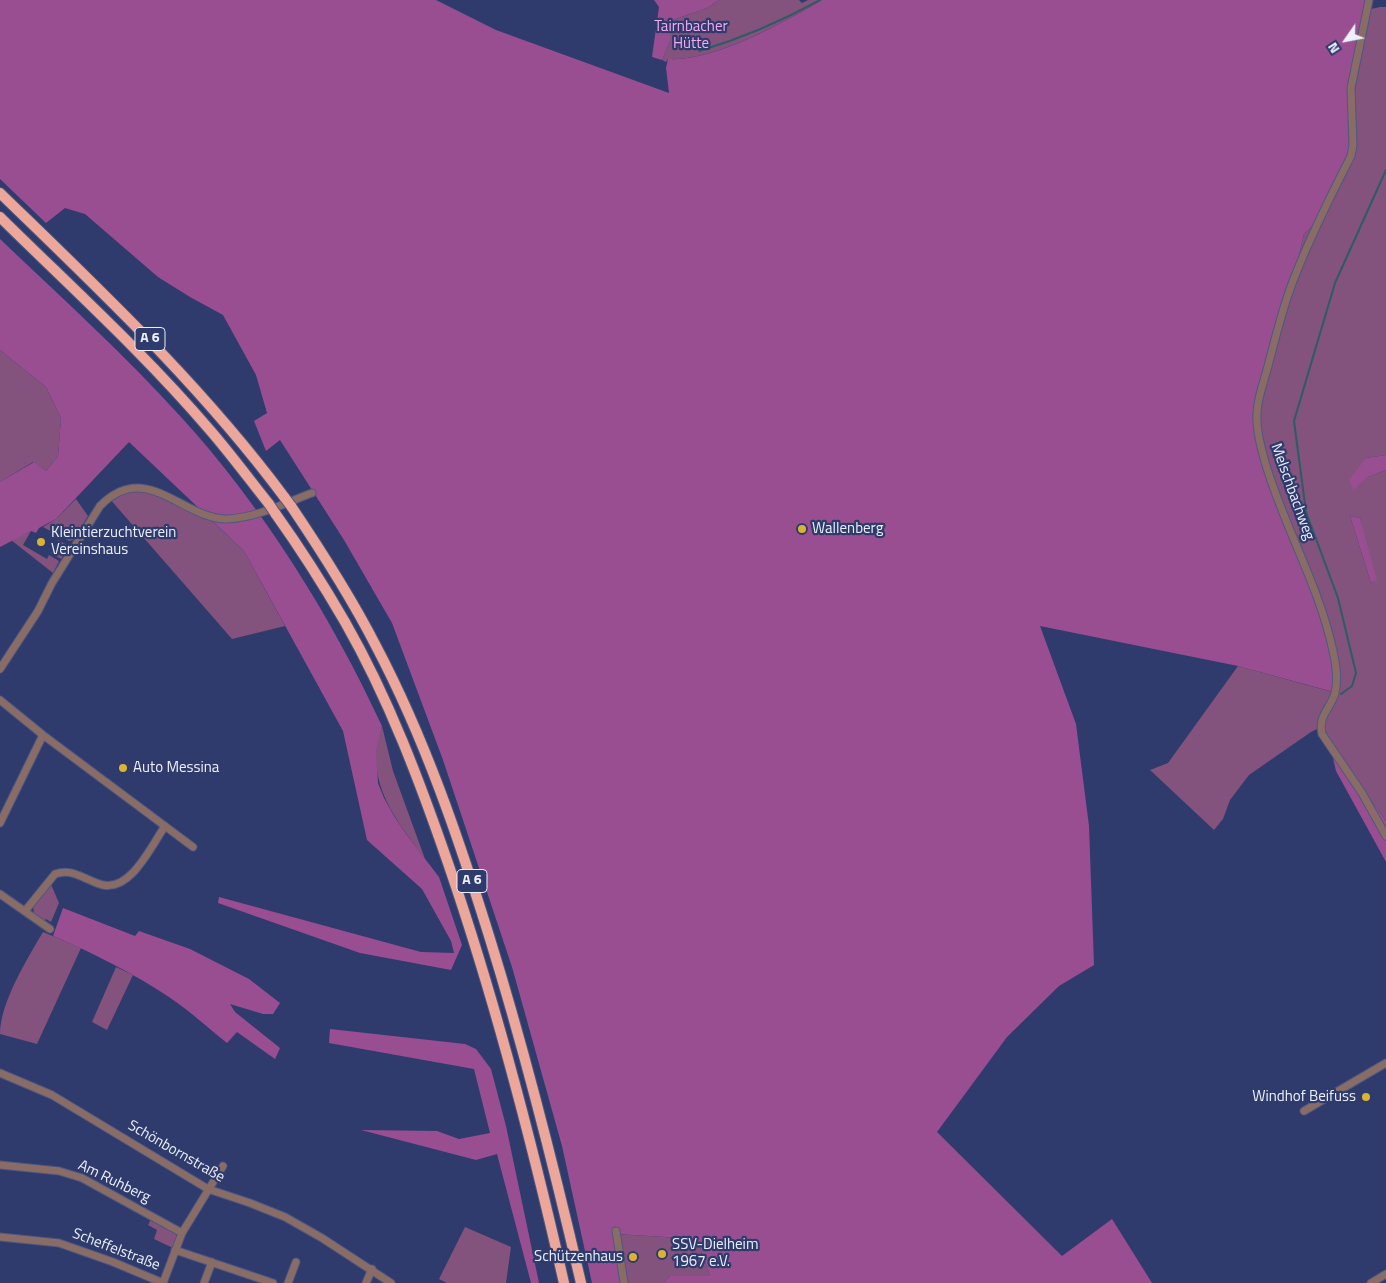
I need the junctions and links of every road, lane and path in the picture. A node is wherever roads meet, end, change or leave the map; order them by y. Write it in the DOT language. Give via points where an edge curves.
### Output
graph roads {
  1 [pos="1369,0"];
  2 [pos="0,193"];
  3 [pos="0,217"];
  4 [pos="312,493"];
  5 [pos="0,669"];
  6 [pos="0,700"];
  7 [pos="43,735"];
  8 [pos="0,823"];
  9 [pos="165,826"];
  10 [pos="1386,836"];
  11 [pos="193,847"];
  12 [pos="0,894"];
  13 [pos="25,911"];
  14 [pos="50,928"];
  15 [pos="1386,1063"];
  16 [pos="0,1073"];
  17 [pos="1304,1110"];
  18 [pos="0,1165"];
  19 [pos="223,1166"];
  20 [pos="208,1189"];
  21 [pos="616,1231"];
  22 [pos="182,1233"];
  23 [pos="0,1238"];
  24 [pos="175,1250"];
  25 [pos="212,1262"];
  26 [pos="296,1262"];
  27 [pos="372,1269"];
  28 [pos="1386,1274"];
  29 [pos="163,1283"];
  30 [pos="204,1283"];
  31 [pos="273,1283"];
  32 [pos="288,1283"];
  33 [pos="366,1283"];
  34 [pos="391,1283"];
  35 [pos="564,1283"];
  36 [pos="581,1283"];
  37 [pos="624,1283"];
  38 [pos="1371,1283"];
  1 -- 10 [label="street, Melschbachweg" via="1351,88 1351,156 1321,215 1292,285 1258,401 1257,425 1275,493 1316,594 1333,652 1335,692 1322,718 1322,734 1362,793"];
  2 -- 36 [label="highway, A 6" via="185,376 258,460 342,584 377,647 408,712 466,863 524,1054 557,1176"];
  3 -- 35 [label="highway, A 6, bridge" via="135,348 209,429 269,504 353,638 392,716 426,801 487,983 522,1105"];
  4 -- 5 [label="street" via="250,516 229,519 201,514 168,496 142,488 122,491 109,498 100,506"];
  6 -- 7 [label="street"];
  7 -- 8 [label="street"];
  7 -- 9 [label="street"];
  9 -- 11 [label="street"];
  9 -- 13 [label="street" via="132,875 116,885 103,885 69,872 60,872 54,874"];
  12 -- 13 [label="street"];
  13 -- 14 [label="street"];
  15 -- 17 [label="street"];
  16 -- 20 [label="street, Schönbornstraße" via="52,1095"];
  18 -- 22 [label="street, Am Ruhberg" via="59,1171 82,1178"];
  19 -- 20 [label="street"];
  20 -- 22 [label="street"];
  20 -- 27 [label="street, Schönbornstraße" via="284,1217"];
  21 -- 37 [label="street"];
  22 -- 24 [label="street"];
  23 -- 29 [label="street, Scheffelstraße" via="59,1243"];
  24 -- 25 [label="street"];
  24 -- 29 [label="street"];
  25 -- 30 [label="street"];
  25 -- 31 [label="street"];
  26 -- 32 [label="street"];
  27 -- 33 [label="street"];
  27 -- 34 [label="street, Schönbornstraße"];
  28 -- 38 [label="street"];
}
